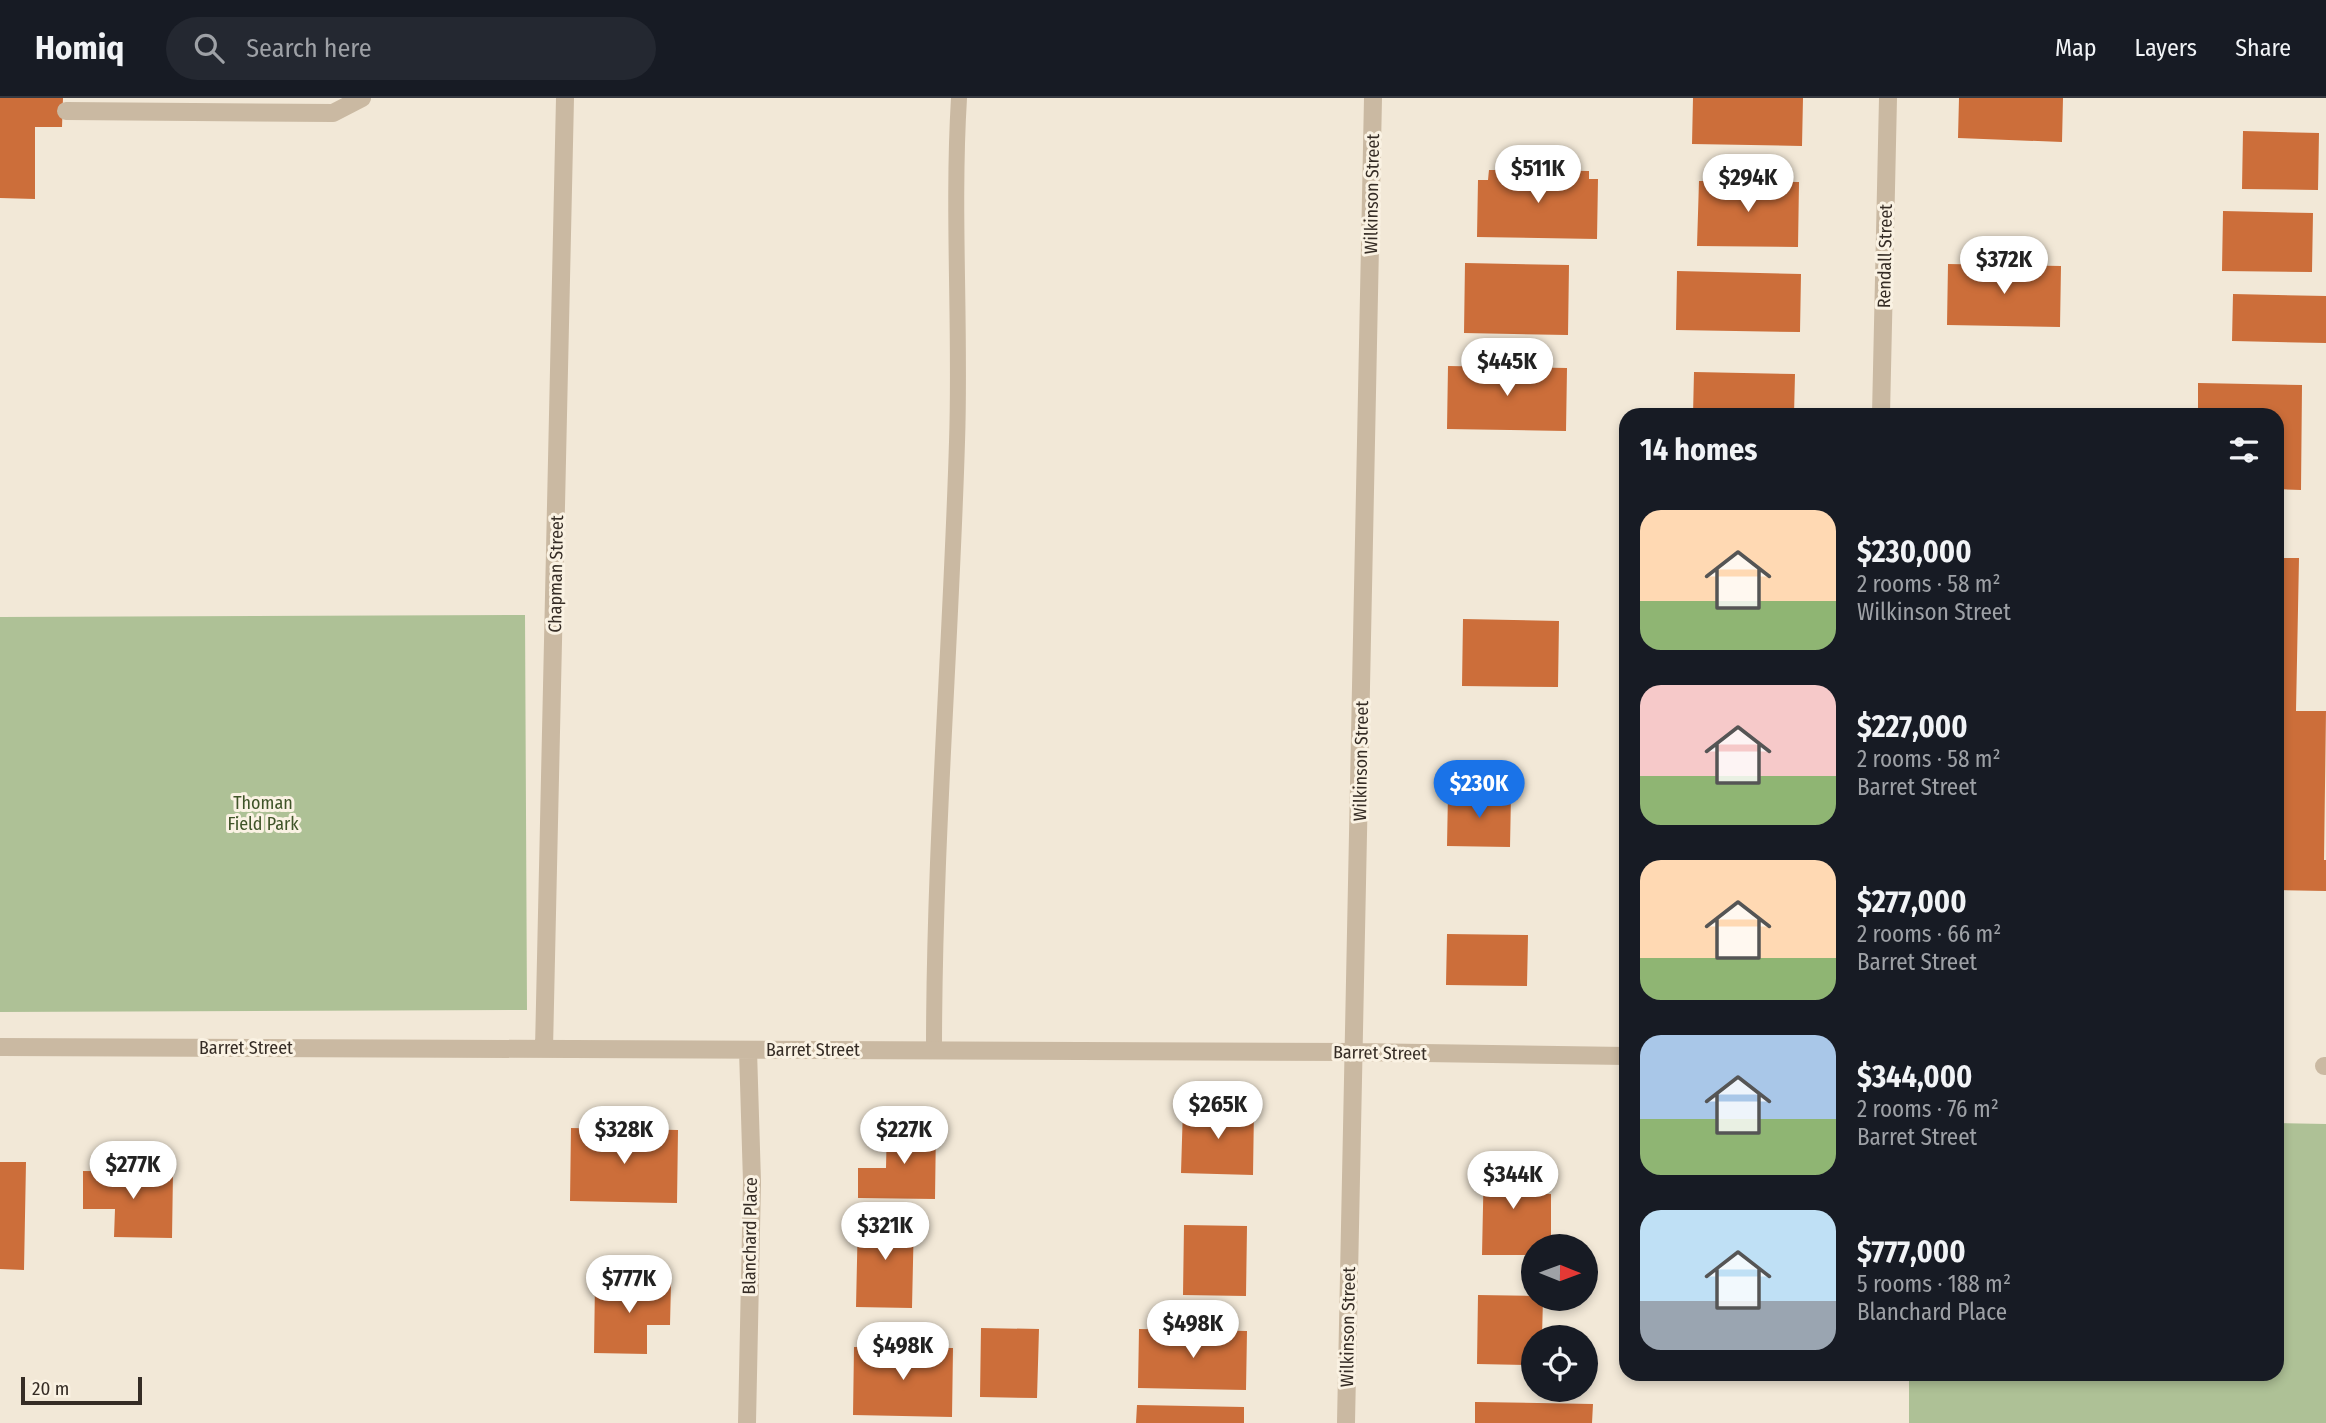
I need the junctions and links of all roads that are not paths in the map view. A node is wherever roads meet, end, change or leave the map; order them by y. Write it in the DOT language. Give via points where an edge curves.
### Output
graph roads {
  1 [pos="362,98"];
  2 [pos="565,98"];
  3 [pos="959,98"];
  4 [pos="1373,98"];
  5 [pos="1888,98"];
  6 [pos="66,111"];
  7 [pos="1881,408"];
  8 [pos="0,1047"];
  9 [pos="544,1049"];
  10 [pos="748,1050"];
  11 [pos="934,1050"];
  12 [pos="1355,1052"];
  13 [pos="1619,1056"];
  14 [pos="747,1423"];
  15 [pos="1346,1423"];
  1 -- 6 [label="street" via="333,113"];
  2 -- 9 [label="street, Chapman Street"];
  3 -- 11 [label="lane" via="954,187 959,394 934,929"];
  4 -- 12 [label="street, Wilkinson Street"];
  5 -- 7 [label="street, Rendall Street"];
  8 -- 9 [label="street, Barret Street"];
  9 -- 10 [label="street, Barret Street"];
  10 -- 11 [label="street, Barret Street"];
  10 -- 14 [label="street, Blanchard Place" via="752,1182"];
  11 -- 12 [label="street, Barret Street"];
  12 -- 13 [label="street, Barret Street"];
  12 -- 15 [label="street, Wilkinson Street"];
}
